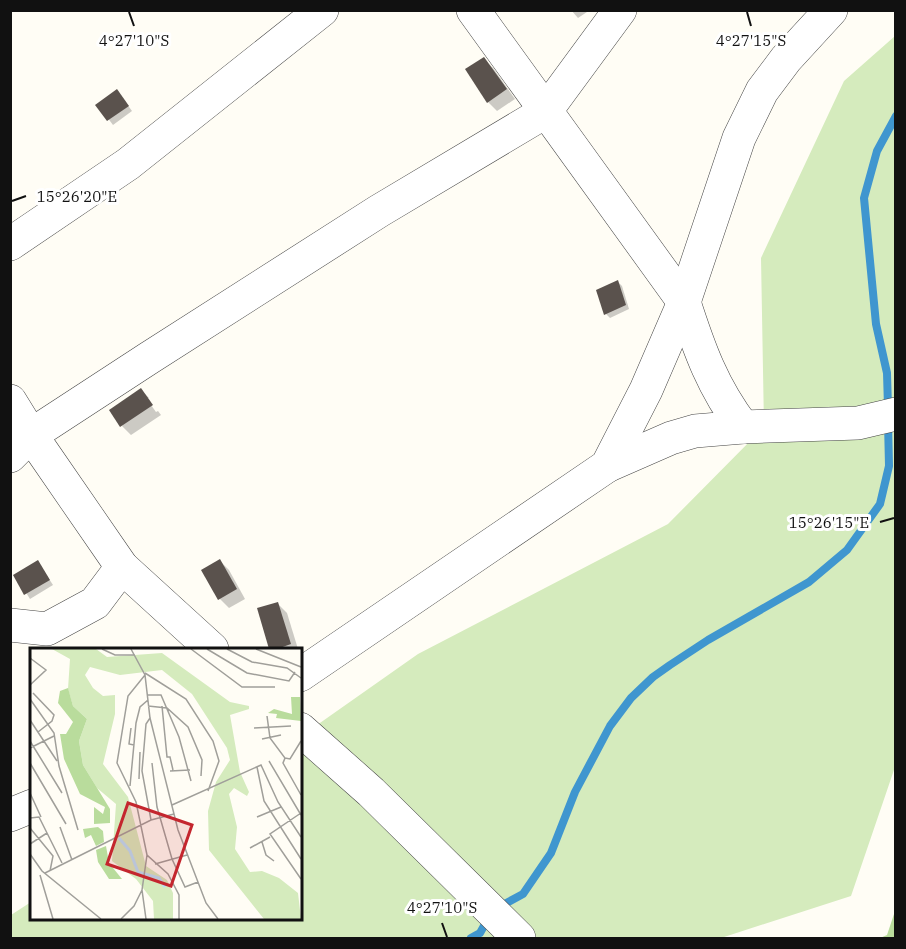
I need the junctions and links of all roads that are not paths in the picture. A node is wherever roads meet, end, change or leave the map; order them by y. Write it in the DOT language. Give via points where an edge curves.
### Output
graph roads {
  1 [pos="322,10"];
  2 [pos="473,10"];
  3 [pos="620,10"];
  4 [pos="831,10"];
  5 [pos="545,112"];
  6 [pos="10,244"];
  7 [pos="684,302"];
  8 [pos="10,401"];
  9 [pos="884,417"];
  10 [pos="743,427"];
  11 [pos="21,446"];
  12 [pos="607,466"];
  13 [pos="122,567"];
  14 [pos="10,626"];
  15 [pos="211,648"];
  16 [pos="302,674"];
  17 [pos="302,731"];
  18 [pos="30,807"];
  19 [pos="10,815"];
  20 [pos="519,939"];
  1 -- 6 [label="street" via="128,164"];
  2 -- 5 [label="street"];
  3 -- 5 [label="street"];
  4 -- 7 [label="street" via="762,91 740,138"];
  5 -- 7 [label="street"];
  5 -- 11 [label="street" via="379,211"];
  7 -- 10 [label="street" via="702,358"];
  7 -- 12 [label="street" via="646,390"];
  8 -- 11 [label="street"];
  9 -- 10 [label="street" via="858,423"];
  10 -- 12 [label="street" via="679,436"];
  11 -- 13 [label="street"];
  12 -- 16 [label="street"];
  13 -- 14 [label="street" via="95,603 47,629"];
  13 -- 15 [label="street"];
  17 -- 20 [label="street" via="371,792"];
  18 -- 19 [label="street"];
}
